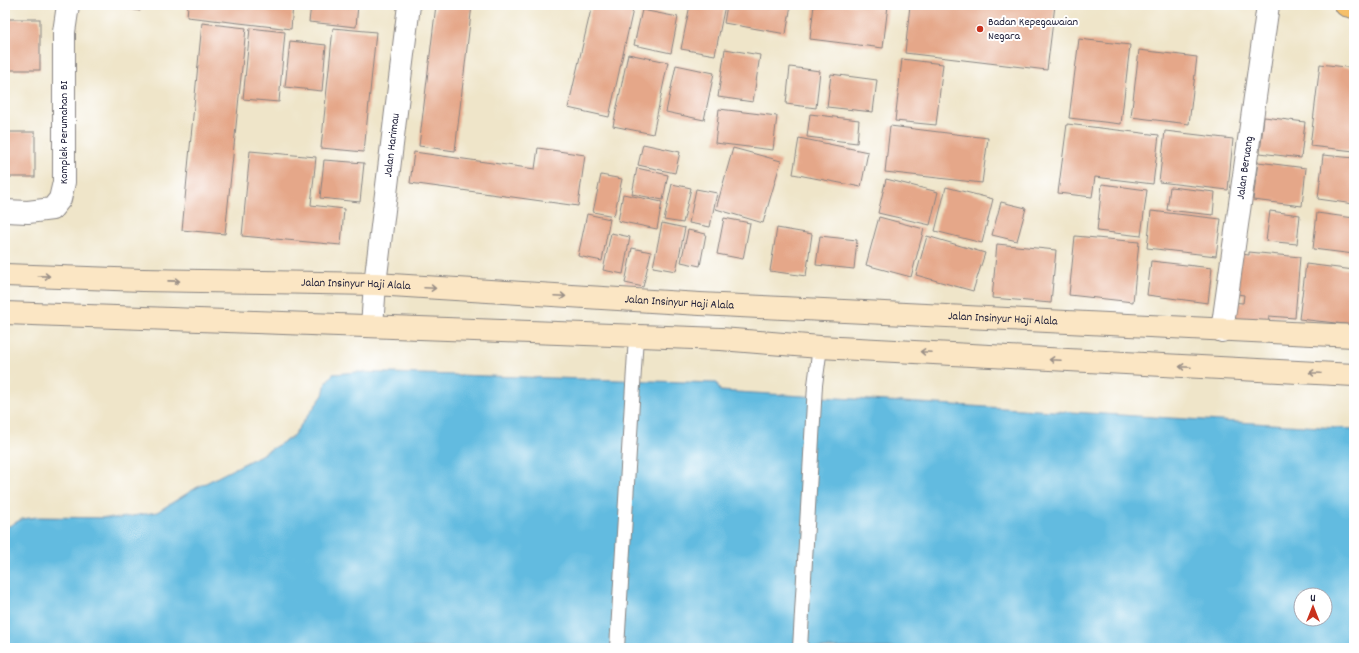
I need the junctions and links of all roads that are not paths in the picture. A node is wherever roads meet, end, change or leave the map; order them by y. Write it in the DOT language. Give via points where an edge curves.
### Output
graph roads {
  1 [pos="68,5"];
  2 [pos="409,5"];
  3 [pos="1268,5"];
  4 [pos="1346,5"];
  5 [pos="1354,7"];
  6 [pos="5,211"];
  7 [pos="5,275"];
  8 [pos="375,284"];
  9 [pos="5,314"];
  10 [pos="372,326"];
  11 [pos="1222,331"];
  12 [pos="636,336"];
  13 [pos="1354,336"];
  14 [pos="820,346"];
  15 [pos="1354,375"];
  16 [pos="618,648"];
  17 [pos="800,648"];
  1 -- 6 [label="street, Komplek Perumahan BI" via="64,32 64,182 61,194 52,209"];
  2 -- 8 [label="street, Jalan Harimau"];
  3 -- 11 [label="street, Jalan Beruang"];
  4 -- 5 [label="highway"];
  7 -- 8 [label="main road, Jalan Insinyur Haji Alala, one-way"];
  8 -- 10 [label="street, Jalan Harimau"];
  8 -- 11 [label="main road, Jalan Insinyur Haji Alala, one-way"];
  9 -- 10 [label="main road"];
  10 -- 12 [label="main road"];
  11 -- 13 [label="main road, Jalan Insinyur Haji Alala"];
  12 -- 14 [label="main road"];
  12 -- 16 [label="lane"];
  15 -- 14 [label="main road, one-way"];
  14 -- 17 [label="lane" via="815,385"];
}
